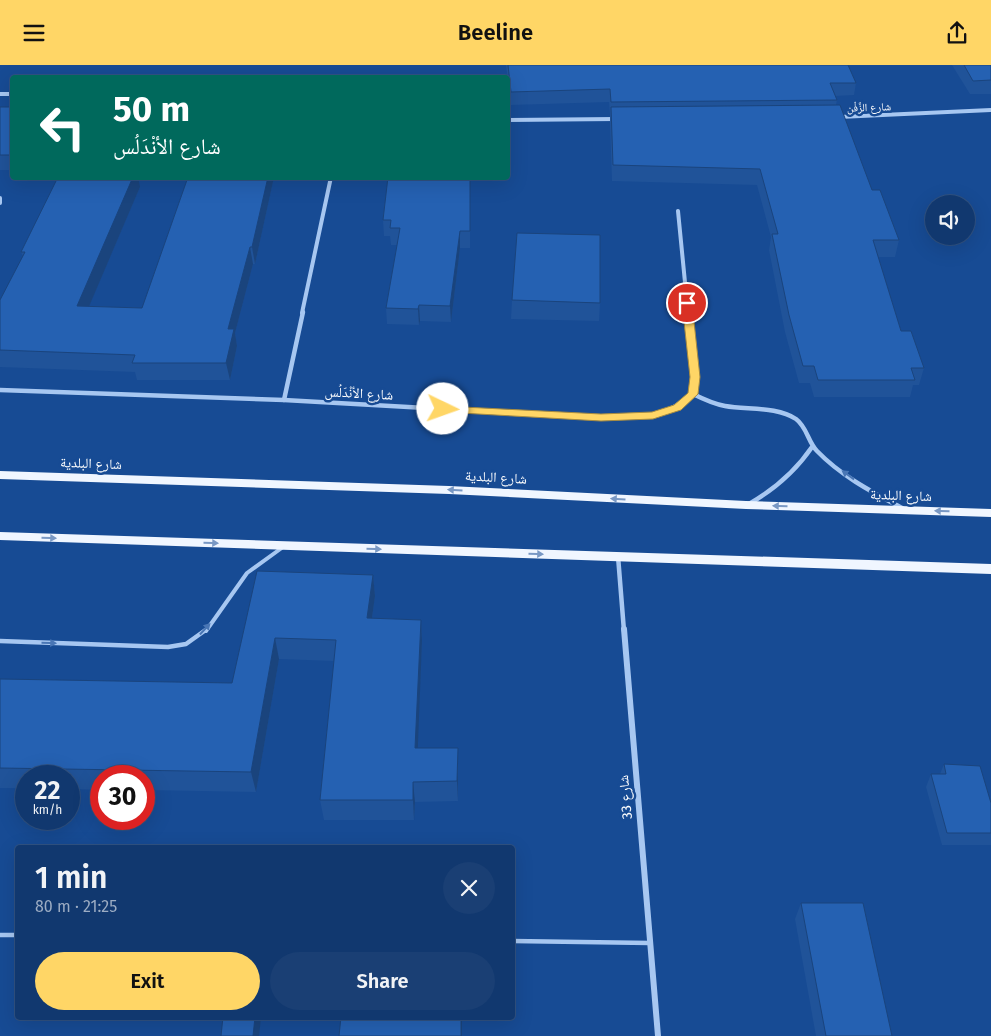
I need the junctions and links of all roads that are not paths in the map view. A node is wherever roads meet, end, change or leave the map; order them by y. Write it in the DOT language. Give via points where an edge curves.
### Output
graph roads {
  1 [pos="991,110"];
  2 [pos="830,117"];
  3 [pos="626,119"];
  4 [pos="510,120"];
  5 [pos="329,180"];
  6 [pos="0,198"];
  7 [pos="0,203"];
  8 [pos="678,211"];
  9 [pos="0,390"];
  10 [pos="693,394"];
  11 [pos="284,400"];
  12 [pos="812,447"];
  13 [pos="0,475"];
  14 [pos="746,505"];
  15 [pos="905,510"];
  16 [pos="991,513"];
  17 [pos="0,536"];
  18 [pos="285,546"];
  19 [pos="618,557"];
  20 [pos="991,569"];
  21 [pos="0,641"];
  22 [pos="0,935"];
  23 [pos="15,935"];
  24 [pos="515,941"];
  25 [pos="650,943"];
  26 [pos="658,1036"];
  1 -- 2 [label="street, شارع الزَّفْن"];
  3 -- 4 [label="street"];
  5 -- 11 [label="street"];
  6 -- 7 [label="street"];
  8 -- 10 [label="street" via="695,377"];
  9 -- 11 [label="street, شارع الأنْدَلُس"];
  10 -- 11 [label="street, شارع الأنْدَلُس" via="677,407 653,416 601,418"];
  10 -- 12 [label="street" via="723,406 784,413 805,429"];
  12 -- 14 [label="street" via="802,464 787,479"];
  15 -- 12 [label="street, one-way" via="854,480"];
  14 -- 13 [label="main road, شارع البلدية, one-way" via="449,490"];
  15 -- 14 [label="main road, شارع البلدية, one-way"];
  16 -- 15 [label="main road, شارع البلدية, one-way"];
  17 -- 18 [label="main road, one-way"];
  18 -- 19 [label="main road, one-way"];
  21 -- 18 [label="lane, one-way" via="168,647 186,644 206,631 247,573"];
  19 -- 20 [label="main road"];
  19 -- 25 [label="street, شارع 33"];
  22 -- 23 [label="lane"];
  24 -- 25 [label="lane"];
  25 -- 26 [label="street, شارع 33"];
}
